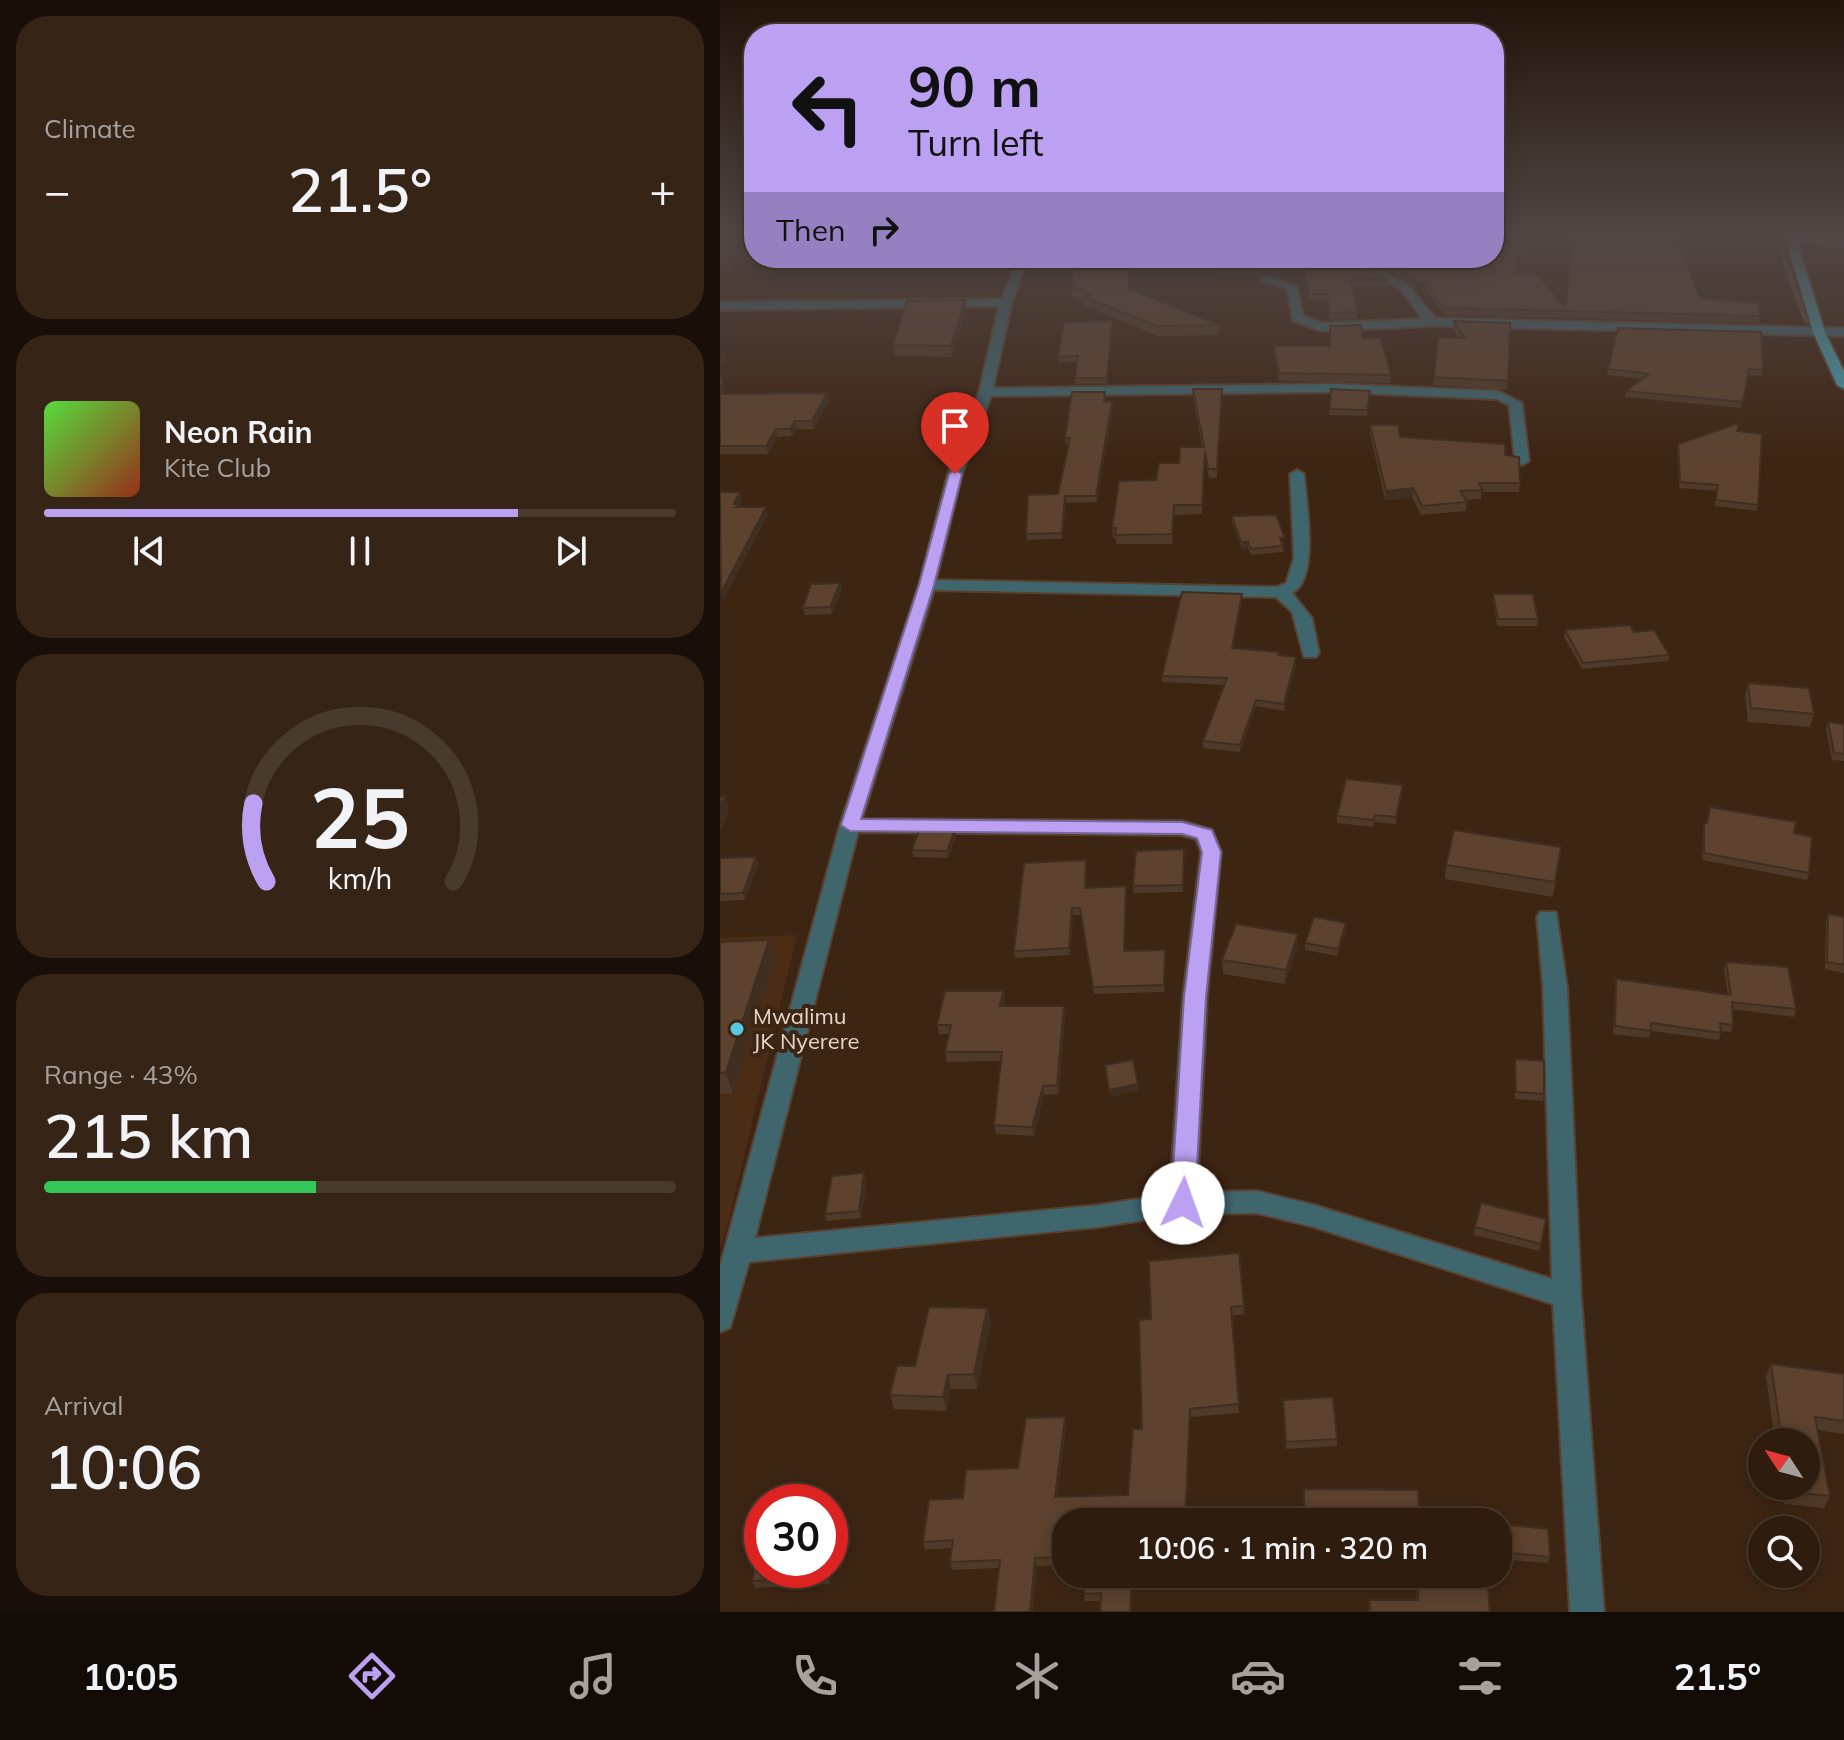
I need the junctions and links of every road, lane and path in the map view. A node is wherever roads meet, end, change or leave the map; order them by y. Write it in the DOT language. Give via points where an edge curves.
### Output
graph roads {
  1 [pos="1004,310"];
  2 [pos="1296,310"];
  3 [pos="1423,310"];
  4 [pos="1813,310"];
  5 [pos="1432,322"];
  6 [pos="1819,332"];
  7 [pos="1844,332"];
  8 [pos="1844,385"];
  9 [pos="986,392"];
  10 [pos="1522,461"];
  11 [pos="1297,474"];
  12 [pos="927,585"];
  13 [pos="1280,592"];
  14 [pos="1310,653"];
  15 [pos="850,825"];
  16 [pos="1548,917"];
  17 [pos="1183,1203"];
  18 [pos="739,1251"];
  19 [pos="1567,1296"];
  20 [pos="720,1319"];
  21 [pos="1587,1612"];
  1 -- 9 [label="street"];
  2 -- 5 [label="street" via="1297,318 1322,327"];
  3 -- 5 [label="street"];
  4 -- 6 [label="main road"];
  5 -- 6 [label="street"];
  6 -- 7 [label="street"];
  6 -- 8 [label="main road"];
  9 -- 10 [label="street" via="1334,388 1498,395 1515,403"];
  9 -- 12 [label="street" via="955,474"];
  11 -- 13 [label="street" via="1302,558 1293,586"];
  12 -- 13 [label="street"];
  12 -- 15 [label="street"];
  13 -- 14 [label="street" via="1304,613"];
  15 -- 17 [label="street" via="1182,828 1205,835 1211,852 1195,997"];
  15 -- 18 [label="street"];
  16 -- 19 [label="street" via="1561,1089"];
  17 -- 18 [label="street"];
  17 -- 19 [label="street" via="1271,1205"];
  18 -- 20 [label="street"];
  19 -- 21 [label="street"];
}
